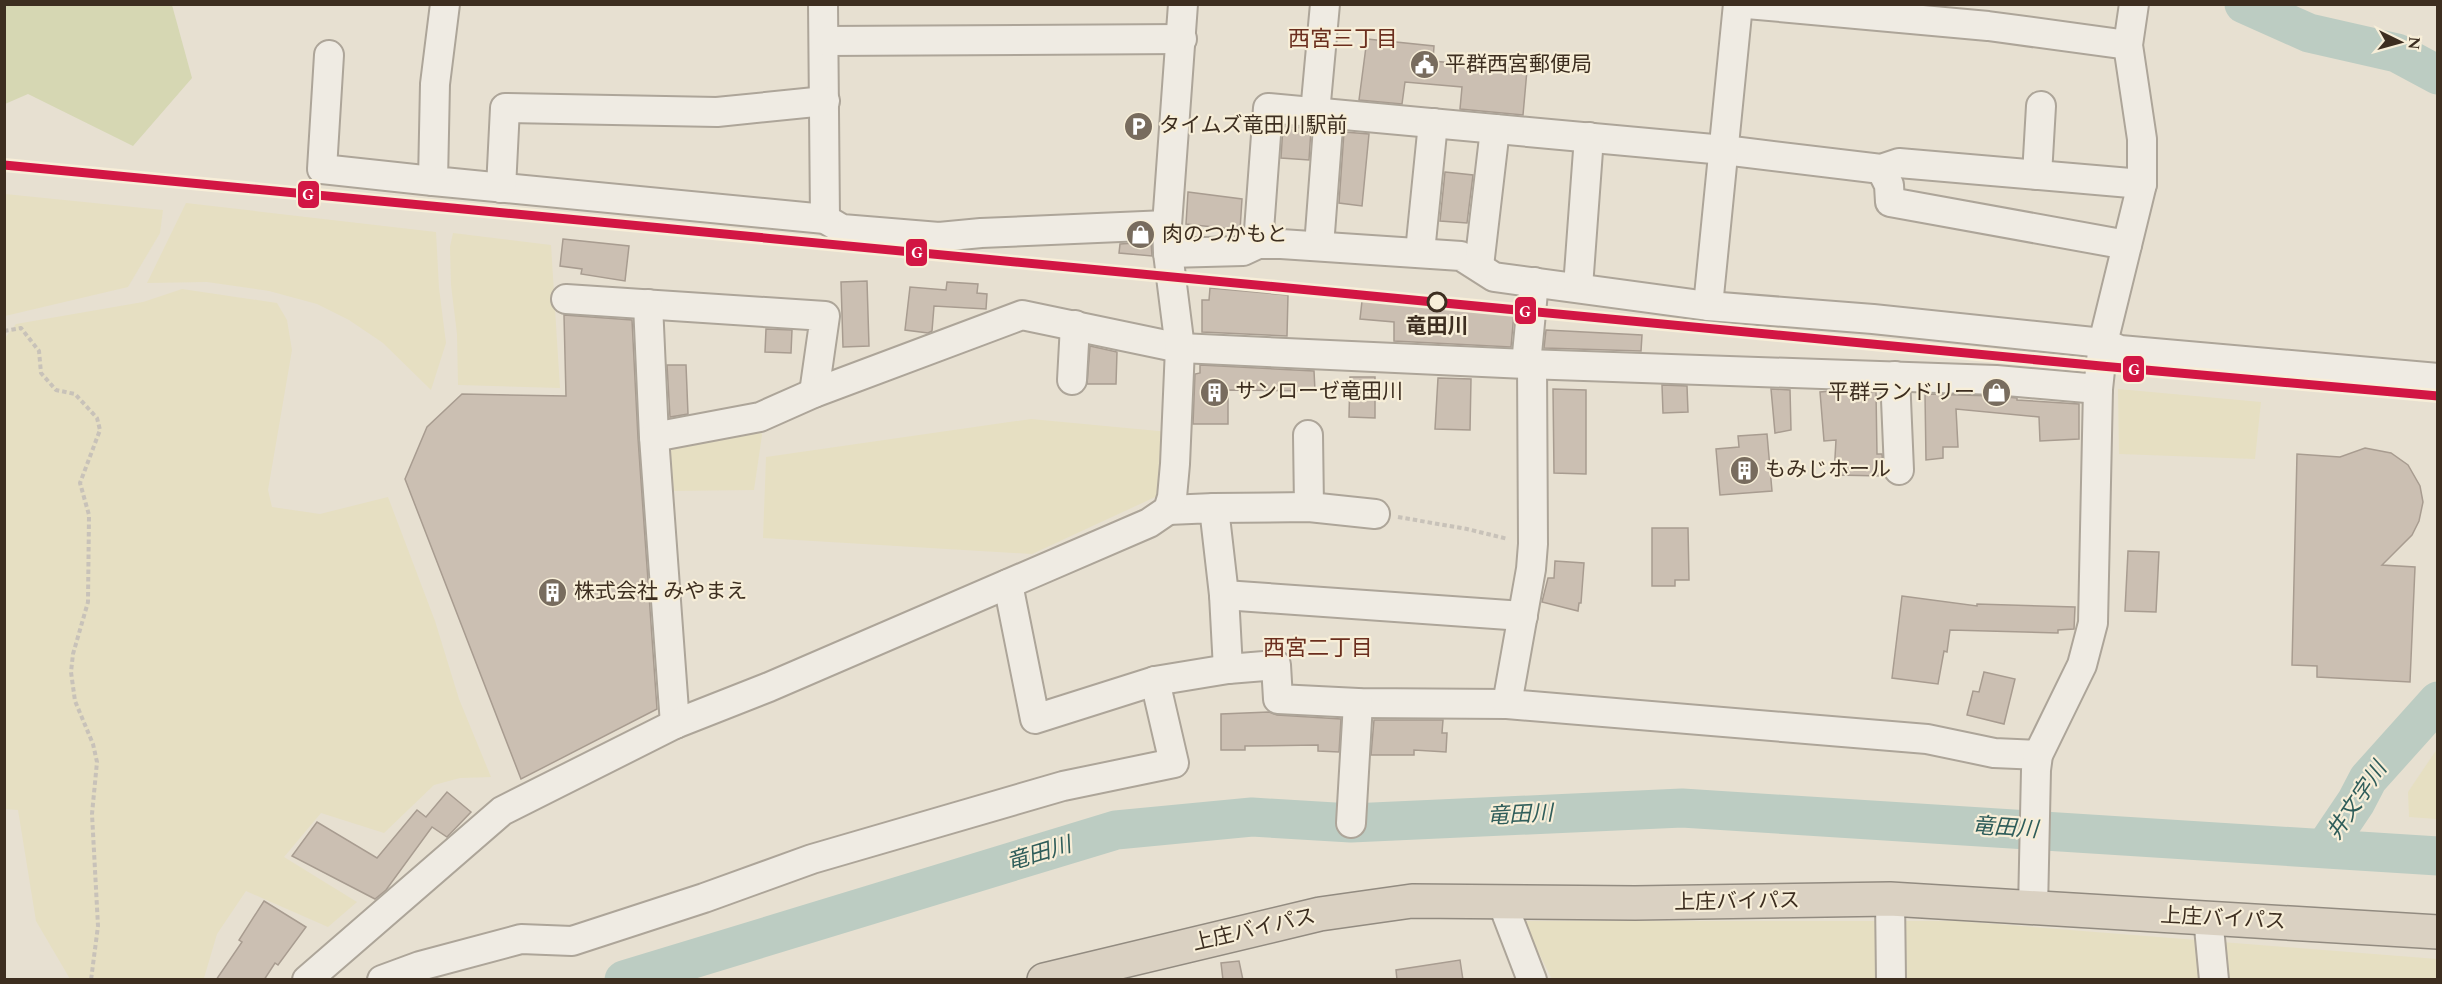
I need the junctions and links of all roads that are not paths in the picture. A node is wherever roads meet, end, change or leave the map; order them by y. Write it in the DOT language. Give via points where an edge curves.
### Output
graph roads {
  1 [pos="445,4"];
  2 [pos="823,4"];
  3 [pos="1183,4"];
  4 [pos="1325,4"];
  5 [pos="1738,4"];
  6 [pos="1747,4"];
  7 [pos="2134,4"];
  8 [pos="1989,15"];
  9 [pos="1182,39"];
  10 [pos="825,41"];
  11 [pos="2128,45"];
  12 [pos="329,55"];
  13 [pos="825,101"];
  14 [pos="2042,105"];
  15 [pos="1322,113"];
  16 [pos="1432,123"];
  17 [pos="1495,129"];
  18 [pos="1589,137"];
  19 [pos="1724,150"];
  20 [pos="1881,169"];
  21 [pos="2037,175"];
  22 [pos="433,181"];
  23 [pos="2142,184"];
  24 [pos="501,188"];
  25 [pos="825,219"];
  26 [pos="1167,239"];
  27 [pos="1258,244"];
  28 [pos="2127,245"];
  29 [pos="1319,246"];
  30 [pos="1420,252"];
  31 [pos="1479,266"];
  32 [pos="1534,282"];
  33 [pos="1578,287"];
  34 [pos="566,299"];
  35 [pos="648,304"];
  36 [pos="1708,306"];
  37 [pos="1075,325"];
  38 [pos="2103,343"];
  39 [pos="1180,348"];
  40 [pos="1529,364"];
  41 [pos="1895,376"];
  42 [pos="2438,378"];
  43 [pos="1072,380"];
  44 [pos="2098,389"];
  45 [pos="814,393"];
  46 [pos="1308,435"];
  47 [pos="654,437"];
  48 [pos="1899,470"];
  49 [pos="1309,507"];
  50 [pos="1214,508"];
  51 [pos="1167,510"];
  52 [pos="1375,514"];
  53 [pos="1008,584"];
  54 [pos="1224,595"];
  55 [pos="1523,616"];
  56 [pos="1228,669"];
  57 [pos="1155,681"];
  58 [pos="1358,703"];
  59 [pos="1507,704"];
  60 [pos="675,724"];
  61 [pos="2037,763"];
  62 [pos="1351,823"];
  63 [pos="1890,899"];
  64 [pos="2033,899"];
  65 [pos="1502,902"];
  66 [pos="2208,917"];
  67 [pos="2438,932"];
  68 [pos="307,980"];
  69 [pos="382,980"];
  70 [pos="1044,980"];
  71 [pos="1532,980"];
  72 [pos="1891,980"];
  73 [pos="2214,980"];
  1 -- 22 [label="street" via="435,84"];
  2 -- 10 [label="street"];
  3 -- 9 [label="street"];
  4 -- 15 [label="street"];
  5 -- 19 [label="street"];
  6 -- 8 [label="street"];
  7 -- 11 [label="street"];
  8 -- 11 [label="street"];
  9 -- 10 [label="street"];
  9 -- 26 [label="street"];
  10 -- 13 [label="street"];
  11 -- 23 [label="street" via="2142,139"];
  12 -- 22 [label="street" via="322,170"];
  13 -- 24 [label="street" via="717,112 505,108"];
  13 -- 25 [label="street"];
  14 -- 21 [label="street"];
  15 -- 16 [label="street"];
  15 -- 27 [label="street" via="1268,108"];
  15 -- 29 [label="street"];
  16 -- 17 [label="street"];
  16 -- 30 [label="street"];
  17 -- 18 [label="street"];
  17 -- 31 [label="street"];
  18 -- 19 [label="street"];
  18 -- 33 [label="street"];
  19 -- 20 [label="street"];
  19 -- 36 [label="street"];
  20 -- 21 [label="street" via="1899,163"];
  20 -- 28 [label="street" via="1889,185 1890,202"];
  21 -- 23 [label="street"];
  22 -- 24 [label="street"];
  23 -- 28 [label="street"];
  24 -- 25 [label="street"];
  25 -- 26 [label="street" via="842,229 939,237 981,233"];
  26 -- 27 [label="street" via="1243,251"];
  26 -- 39 [label="street"];
  27 -- 29 [label="street"];
  28 -- 38 [label="street"];
  29 -- 30 [label="street"];
  30 -- 31 [label="street" via="1461,256"];
  31 -- 32 [label="street" via="1494,277"];
  32 -- 33 [label="street"];
  32 -- 40 [label="street"];
  33 -- 36 [label="street"];
  34 -- 35 [label="street"];
  35 -- 45 [label="street" via="825,316"];
  35 -- 47 [label="street"];
  36 -- 38 [label="street"];
  37 -- 39 [label="street"];
  37 -- 43 [label="street"];
  37 -- 45 [label="street" via="1022,315"];
  38 -- 42 [label="street" via="2120,350"];
  38 -- 44 [label="street"];
  39 -- 40 [label="street"];
  39 -- 51 [label="street" via="1175,464"];
  40 -- 41 [label="street"];
  40 -- 55 [label="street" via="1533,544"];
  41 -- 44 [label="street"];
  41 -- 48 [label="street"];
  44 -- 61 [label="street" via="2093,623 2082,665"];
  45 -- 47 [label="street" via="760,417"];
  46 -- 49 [label="street"];
  47 -- 60 [label="street"];
  49 -- 50 [label="street"];
  49 -- 52 [label="street"];
  50 -- 51 [label="street"];
  50 -- 54 [label="street"];
  51 -- 53 [label="street" via="1149,523"];
  53 -- 57 [label="street" via="1035,719"];
  53 -- 60 [label="street"];
  54 -- 55 [label="street"];
  54 -- 56 [label="street"];
  55 -- 59 [label="street"];
  56 -- 57 [label="street"];
  56 -- 58 [label="street" via="1276,665 1278,699"];
  57 -- 69 [label="street" via="1174,763 1063,786 812,859 572,941 521,939"];
  58 -- 59 [label="street"];
  58 -- 62 [label="street"];
  59 -- 61 [label="street" via="1928,740"];
  60 -- 68 [label="street" via="502,811"];
  61 -- 64 [label="street"];
  63 -- 64 [label="highway, 上庄バイパス"];
  63 -- 65 [label="highway, 上庄バイパス"];
  63 -- 72 [label="street"];
  64 -- 66 [label="highway, 上庄バイパス"];
  65 -- 70 [label="highway, 上庄バイパス" via="1412,901 1320,914"];
  65 -- 71 [label="street"];
  66 -- 67 [label="highway, 上庄バイパス"];
  66 -- 73 [label="street"];
}
